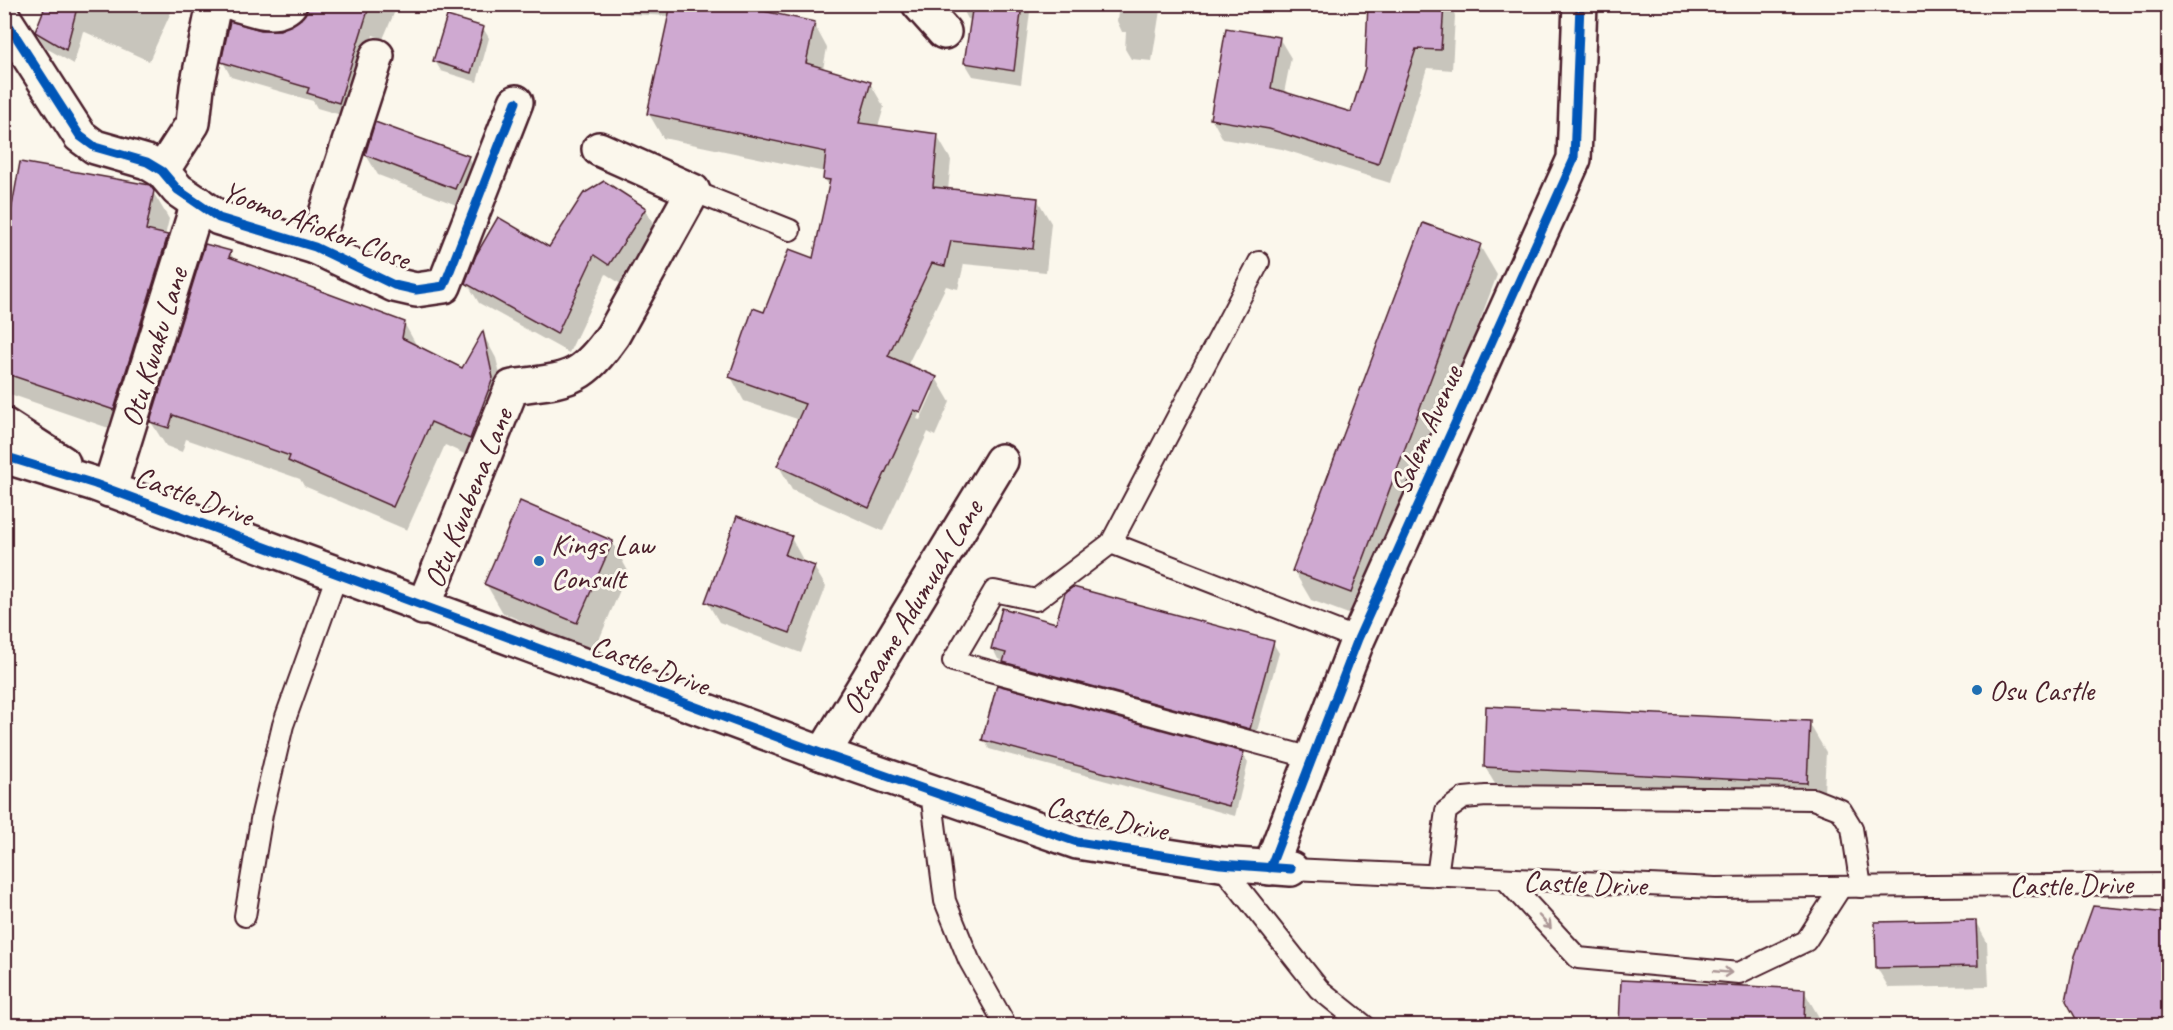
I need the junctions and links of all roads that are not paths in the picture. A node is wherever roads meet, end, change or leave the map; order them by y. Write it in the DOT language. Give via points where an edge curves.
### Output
graph roads {
  1 [pos="221,4"];
  2 [pos="236,4"];
  3 [pos="290,4"];
  4 [pos="919,4"];
  5 [pos="1580,4"];
  6 [pos="4,18"];
  7 [pos="944,32"];
  8 [pos="377,56"];
  9 [pos="516,102"];
  10 [pos="599,149"];
  11 [pos="162,171"];
  12 [pos="693,192"];
  13 [pos="198,203"];
  14 [pos="790,230"];
  15 [pos="315,247"];
  16 [pos="1259,262"];
  17 [pos="4,425"];
  18 [pos="4,456"];
  19 [pos="1001,461"];
  20 [pos="102,487"];
  21 [pos="1111,543"];
  22 [pos="337,575"];
  23 [pos="423,608"];
  24 [pos="1358,639"];
  25 [pos="823,754"];
  26 [pos="1312,758"];
  27 [pos="931,793"];
  28 [pos="1220,864"];
  29 [pos="1281,868"];
  30 [pos="1437,876"];
  31 [pos="1504,879"];
  32 [pos="2169,884"];
  33 [pos="1851,887"];
  34 [pos="245,916"];
  35 [pos="1006,1026"];
  36 [pos="1365,1026"];
  1 -- 11 [label="street" via="213,9 196,87 193,123"];
  2 -- 3 [label="street" via="271,13 284,11"];
  4 -- 7 [label="street"];
  5 -- 24 [label="street, Salem Avenue" via="1574,159"];
  6 -- 11 [label="street, Yoomo Afiokor Close" via="80,136 95,147 147,162"];
  8 -- 15 [label="street"];
  9 -- 15 [label="street, Yoomo Afiokor Close" via="444,286 416,290 394,285"];
  10 -- 12 [label="street"];
  11 -- 13 [label="street, Yoomo Afiokor Close" via="178,190"];
  12 -- 14 [label="lane"];
  12 -- 23 [label="street, Otu Kwabena Lane" via="599,355 582,372 562,380 512,387"];
  13 -- 15 [label="street, Yoomo Afiokor Close" via="219,218"];
  13 -- 20 [label="street, Otu Kwaku Lane"];
  16 -- 21 [label="lane"];
  17 -- 20 [label="street, Castle Drive"];
  18 -- 20 [label="street, Castle Drive"];
  19 -- 25 [label="street, Otsaame Adumuah Lane"];
  20 -- 22 [label="street, Castle Drive"];
  21 -- 24 [label="lane"];
  21 -- 26 [label="lane" via="1036,600 994,591 953,661"];
  22 -- 23 [label="street, Castle Drive"];
  22 -- 34 [label="lane" via="283,725 262,814"];
  23 -- 25 [label="street, Castle Drive"];
  24 -- 26 [label="street, Salem Avenue"];
  25 -- 27 [label="street, Castle Drive"];
  26 -- 29 [label="street, Salem Avenue"];
  27 -- 28 [label="street, Castle Drive" via="1077,842"];
  27 -- 35 [label="lane" via="945,901 969,960"];
  28 -- 29 [label="street, Castle Drive"];
  28 -- 36 [label="lane" via="1319,988"];
  29 -- 30 [label="lane, Castle Drive"];
  30 -- 31 [label="lane, Castle Drive"];
  30 -- 33 [label="lane" via="1446,811 1464,798 1813,799 1841,810 1852,828"];
  31 -- 33 [label="lane, Castle Drive" via="1715,888"];
  31 -- 33 [label="lane, one-way" via="1578,958 1739,973 1806,940"];
  32 -- 33 [label="lane, Castle Drive"];
}
